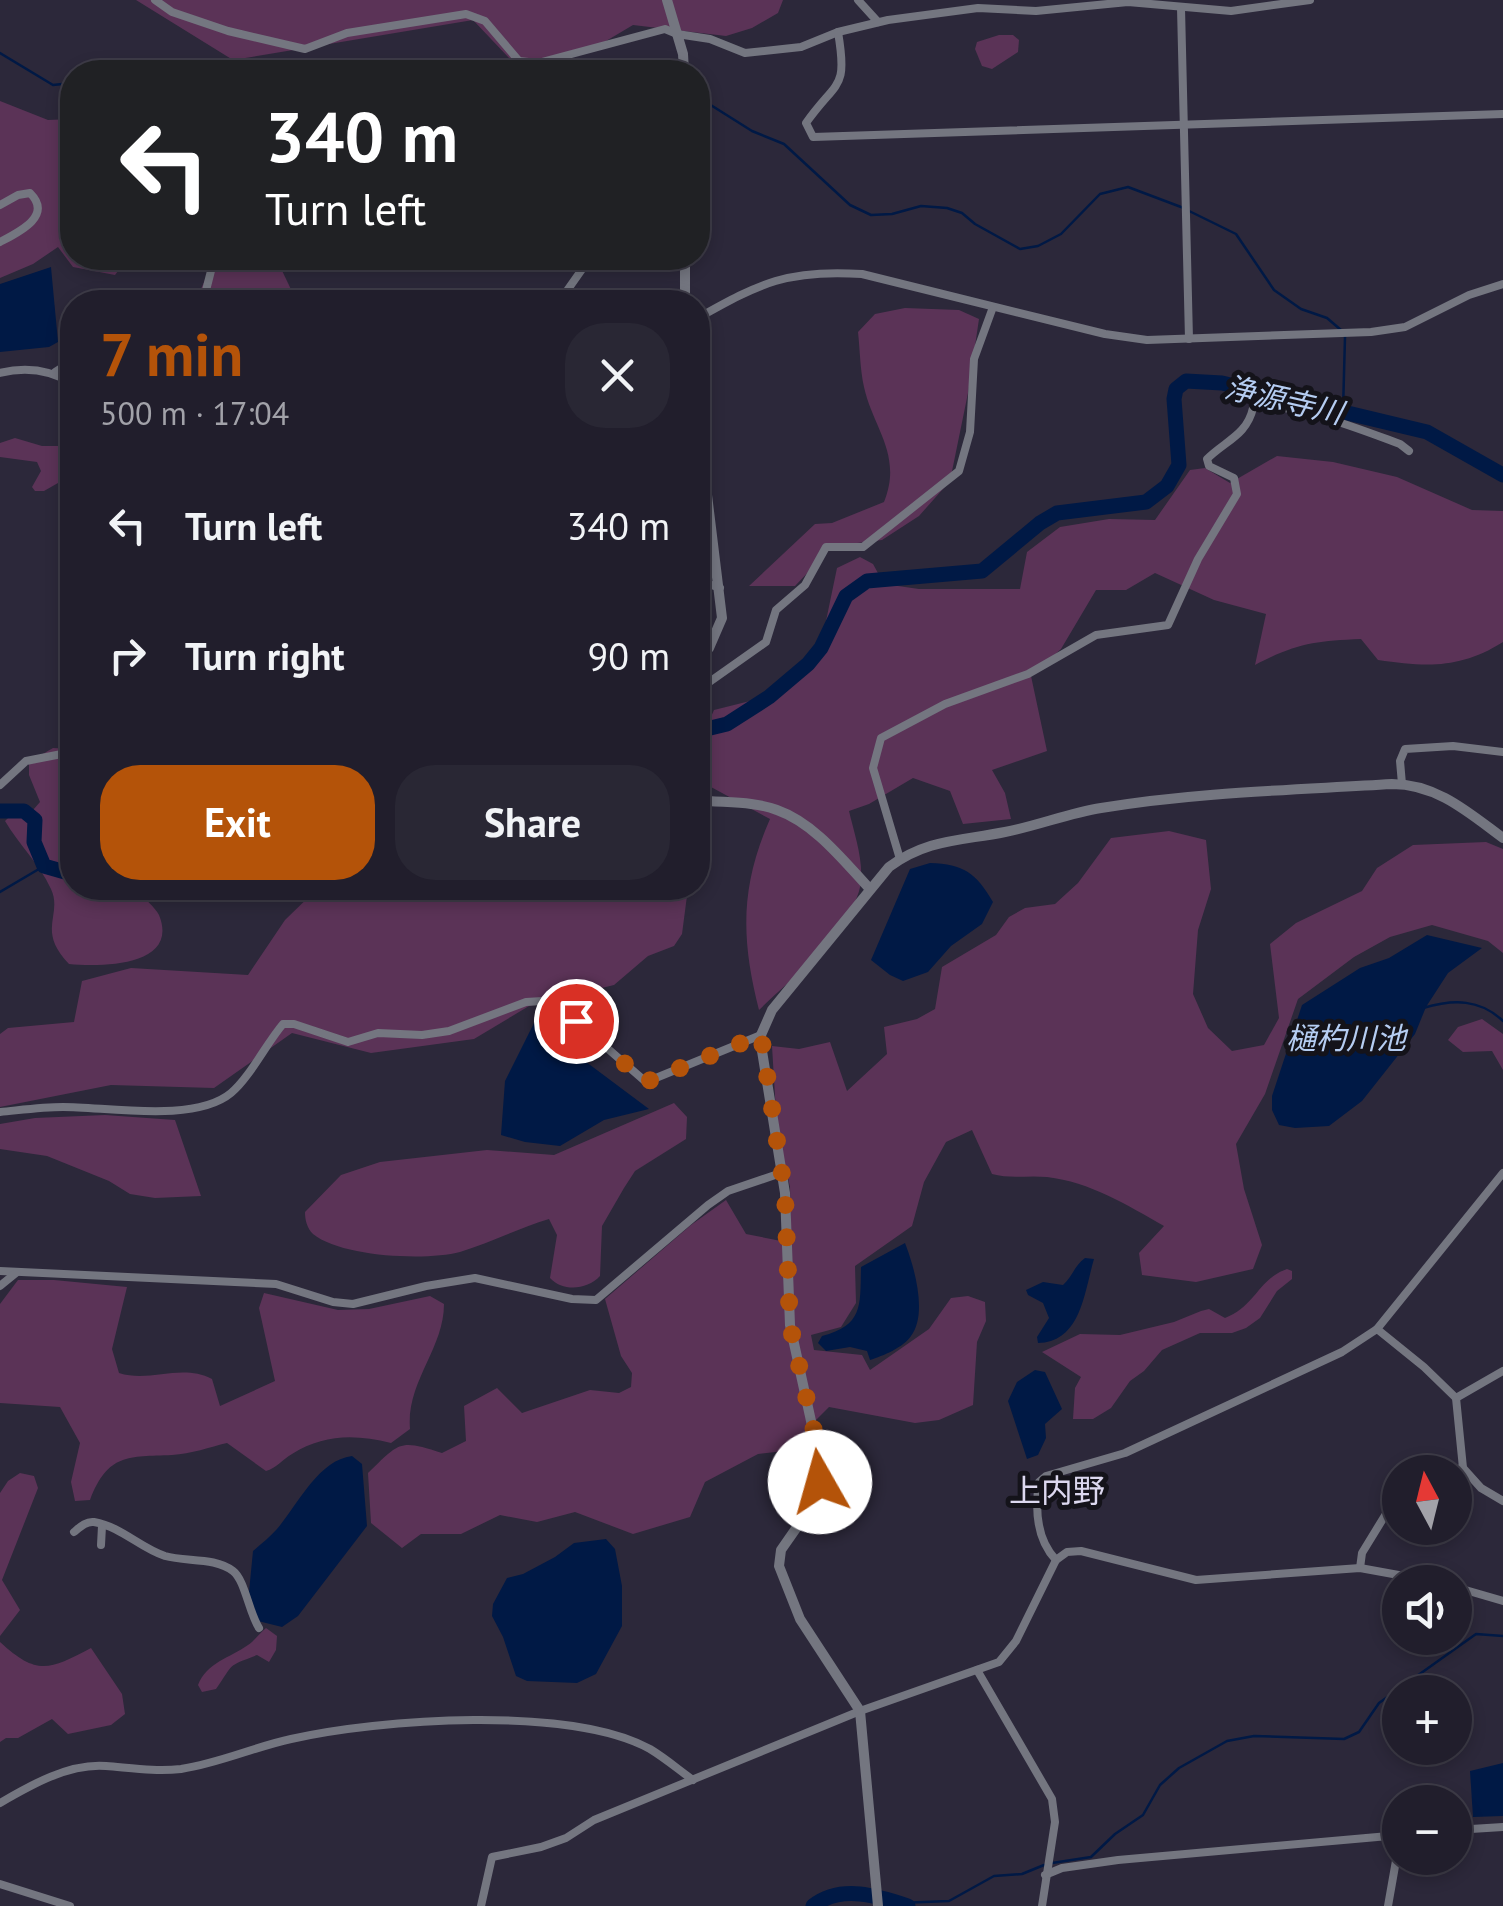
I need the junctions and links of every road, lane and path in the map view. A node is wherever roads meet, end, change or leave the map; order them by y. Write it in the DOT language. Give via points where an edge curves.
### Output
graph roads {
  1 [pos="155,0"];
  2 [pos="667,0"];
  3 [pos="858,0"];
  4 [pos="970,0"];
  5 [pos="1310,0"];
  6 [pos="1084,3"];
  7 [pos="978,8"];
  8 [pos="1181,8"];
  9 [pos="878,22"];
  10 [pos="838,32"];
  11 [pos="678,34"];
  12 [pos="519,60"];
  13 [pos="549,60"];
  14 [pos="682,60"];
  15 [pos="1503,114"];
  16 [pos="1182,122"];
  17 [pos="0,205"];
  18 [pos="0,242"];
  19 [pos="1503,284"];
  20 [pos="993,306"];
  21 [pos="710,311"];
  22 [pos="1188,339"];
  23 [pos="60,369"];
  24 [pos="1,371"];
  25 [pos="55,372"];
  26 [pos="60,375"];
  27 [pos="1408,450"];
  28 [pos="710,512"];
  29 [pos="710,584"];
  30 [pos="720,588"];
  31 [pos="710,646"];
  32 [pos="710,682"];
  33 [pos="1503,752"];
  34 [pos="60,754"];
  35 [pos="1402,784"];
  36 [pos="0,785"];
  37 [pos="710,801"];
  38 [pos="1503,838"];
  39 [pos="900,859"];
  40 [pos="869,888"];
  41 [pos="761,1035"];
  42 [pos="0,1112"];
  43 [pos="782,1173"];
  44 [pos="1503,1173"];
  45 [pos="0,1271"];
  46 [pos="18,1272"];
  47 [pos="0,1286"];
  48 [pos="1377,1329"];
  49 [pos="1503,1372"];
  50 [pos="1456,1398"];
  51 [pos="1463,1455"];
  52 [pos="1472,1477"];
  53 [pos="1503,1500"];
  54 [pos="1382,1520"];
  55 [pos="102,1526"];
  56 [pos="74,1532"];
  57 [pos="101,1546"];
  58 [pos="1056,1560"];
  59 [pos="1360,1568"];
  60 [pos="1382,1572"];
  61 [pos="1472,1592"];
  62 [pos="1503,1601"];
  63 [pos="259,1628"];
  64 [pos="977,1670"];
  65 [pos="860,1710"];
  66 [pos="693,1780"];
  67 [pos="0,1802"];
  68 [pos="1503,1827"];
  69 [pos="1472,1829"];
  70 [pos="1382,1838"];
  71 [pos="1044,1875"];
  72 [pos="1393,1875"];
  73 [pos="0,1884"];
  74 [pos="70,1906"];
  75 [pos="481,1906"];
  76 [pos="878,1906"];
  77 [pos="1042,1906"];
  78 [pos="1388,1906"];
  1 -- 12 [label="street" via="228,32 306,49 347,33 466,14 485,21"];
  2 -- 11 [label="street"];
  3 -- 9 [label="street"];
  4 -- 7 [label="street"];
  5 -- 8 [label="street" via="1231,11"];
  6 -- 7 [label="street" via="1036,12"];
  6 -- 8 [label="street"];
  7 -- 9 [label="street"];
  8 -- 16 [label="street"];
  9 -- 10 [label="street"];
  10 -- 11 [label="street" via="801,47 744,53"];
  10 -- 16 [label="street" via="844,71 806,123 813,136"];
  11 -- 13 [label="street" via="666,29"];
  11 -- 14 [label="street"];
  15 -- 16 [label="street"];
  16 -- 22 [label="street"];
  17 -- 18 [label="street" via="30,193 39,211"];
  19 -- 22 [label="street" via="1405,327"];
  20 -- 21 [label="street" via="862,274 808,273 755,286"];
  20 -- 22 [label="street" via="1105,334"];
  20 -- 32 [label="street" via="974,360 970,432 959,471 864,547 826,547 805,585 776,610 766,642"];
  23 -- 25 [label="street"];
  24 -- 25 [label="street"];
  25 -- 26 [label="street"];
  27 -- 39 [label="street" via="1322,418 1253,408 1240,435 1207,459 1234,478 1237,494 1168,625 1096,635 1028,674 945,704 882,738 873,768"];
  28 -- 30 [label="street"];
  29 -- 30 [label="street"];
  30 -- 31 [label="street" via="722,618"];
  33 -- 35 [label="street" via="1405,749"];
  34 -- 36 [label="street" via="26,761"];
  35 -- 38 [label="street" via="1445,796"];
  35 -- 39 [label="street" via="1097,808 932,843"];
  37 -- 40 [label="street" via="774,808 792,817"];
  39 -- 40 [label="street"];
  40 -- 41 [label="street" via="782,996"];
  41 -- 42 [label="street" via="646,1082 543,1001 449,1031 378,1033 348,1042 283,1024 237,1087 209,1105 181,1112"];
  41 -- 43 [label="street"];
  43 -- 46 [label="street" via="708,1205 596,1300 475,1278 353,1304 276,1284"];
  43 -- 65 [label="street" via="790,1325 820,1482 781,1550 779,1566 800,1618"];
  44 -- 48 [label="street"];
  45 -- 46 [label="street"];
  46 -- 47 [label="street"];
  48 -- 50 [label="street"];
  48 -- 58 [label="street" via="1342,1352 1125,1453 1046,1476 1036,1501 1041,1537"];
  49 -- 50 [label="street"];
  50 -- 51 [label="street"];
  52 -- 53 [label="street"];
  54 -- 59 [label="street"];
  55 -- 56 [label="street" via="87,1523"];
  55 -- 57 [label="street"];
  55 -- 63 [label="street" via="164,1556 233,1571"];
  58 -- 59 [label="street" via="1082,1551 1207,1581"];
  58 -- 64 [label="street" via="1009,1652"];
  59 -- 60 [label="street"];
  61 -- 62 [label="street"];
  64 -- 65 [label="street"];
  64 -- 71 [label="street" via="1052,1799 1056,1822"];
  65 -- 66 [label="street"];
  65 -- 76 [label="street"];
  66 -- 67 [label="street" via="649,1749 616,1736 470,1718 296,1738 179,1769 70,1770"];
  66 -- 75 [label="street" via="554,1843 492,1857"];
  68 -- 69 [label="street"];
  70 -- 71 [label="street" via="1118,1860"];
  71 -- 77 [label="street"];
  72 -- 78 [label="street"];
  73 -- 74 [label="street"];
}
